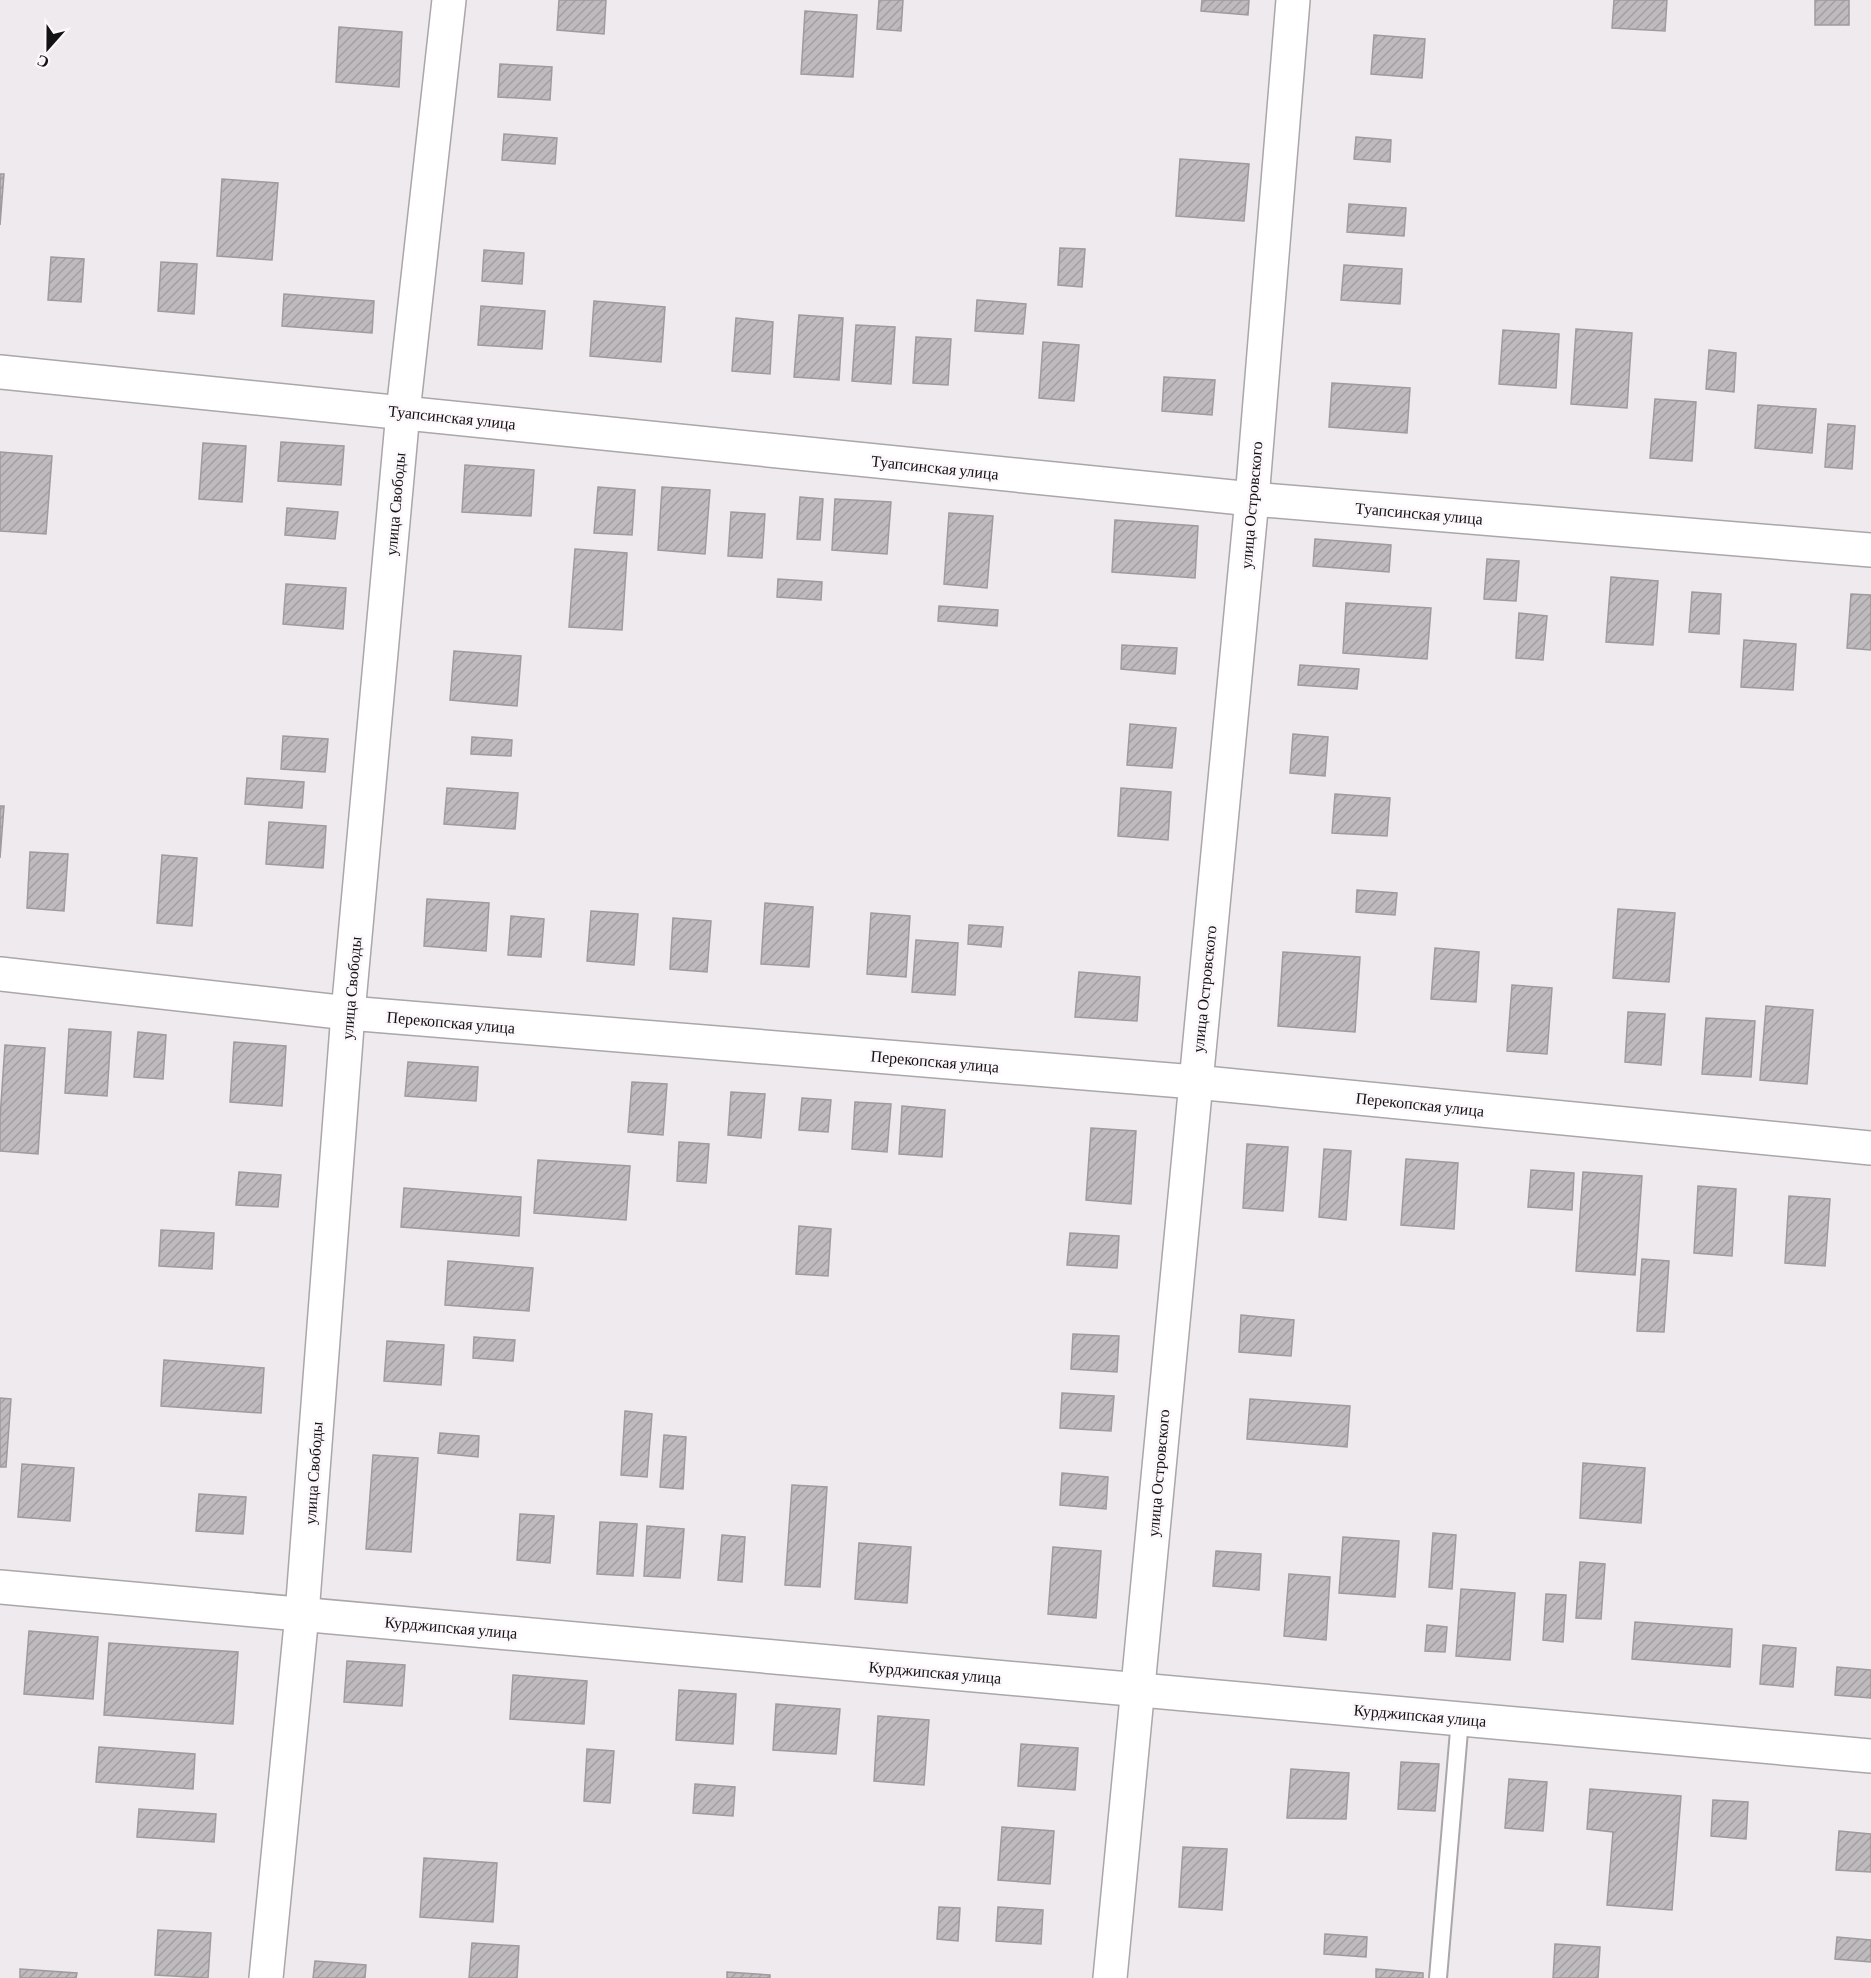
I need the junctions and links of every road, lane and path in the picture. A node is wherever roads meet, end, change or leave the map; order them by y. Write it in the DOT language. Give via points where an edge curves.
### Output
graph roads {
  1 [pos="449,0"];
  2 [pos="1293,0"];
  3 [pos="0,372"];
  4 [pos="403,412"];
  5 [pos="1252,499"];
  6 [pos="1871,550"];
  7 [pos="0,974"];
  8 [pos="348,1013"];
  9 [pos="1195,1082"];
  10 [pos="1871,1148"];
  11 [pos="0,1587"];
  12 [pos="302,1614"];
  13 [pos="1138,1690"];
  14 [pos="1460,1719"];
  15 [pos="1871,1756"];
  16 [pos="266,1978"];
  17 [pos="1110,1978"];
  18 [pos="1438,1978"];
  1 -- 4 [label="street, улица Свободы"];
  2 -- 5 [label="street, улица Островского"];
  3 -- 4 [label="street, Туапсинская улица"];
  4 -- 5 [label="street, Туапсинская улица"];
  4 -- 8 [label="street, улица Свободы"];
  5 -- 6 [label="street, Туапсинская улица"];
  5 -- 9 [label="street, улица Островского"];
  7 -- 8 [label="street, Перекопская улица"];
  8 -- 9 [label="street, Перекопская улица"];
  8 -- 12 [label="street, улица Свободы"];
  9 -- 10 [label="street, Перекопская улица"];
  9 -- 13 [label="street, улица Островского"];
  11 -- 12 [label="street, Курджипская улица"];
  12 -- 13 [label="street, Курджипская улица"];
  12 -- 16 [label="street, улица Свободы"];
  13 -- 14 [label="street, Курджипская улица"];
  13 -- 17 [label="street, улица Островского"];
  14 -- 15 [label="street, Курджипская улица"];
  14 -- 18 [label="lane"];
}
